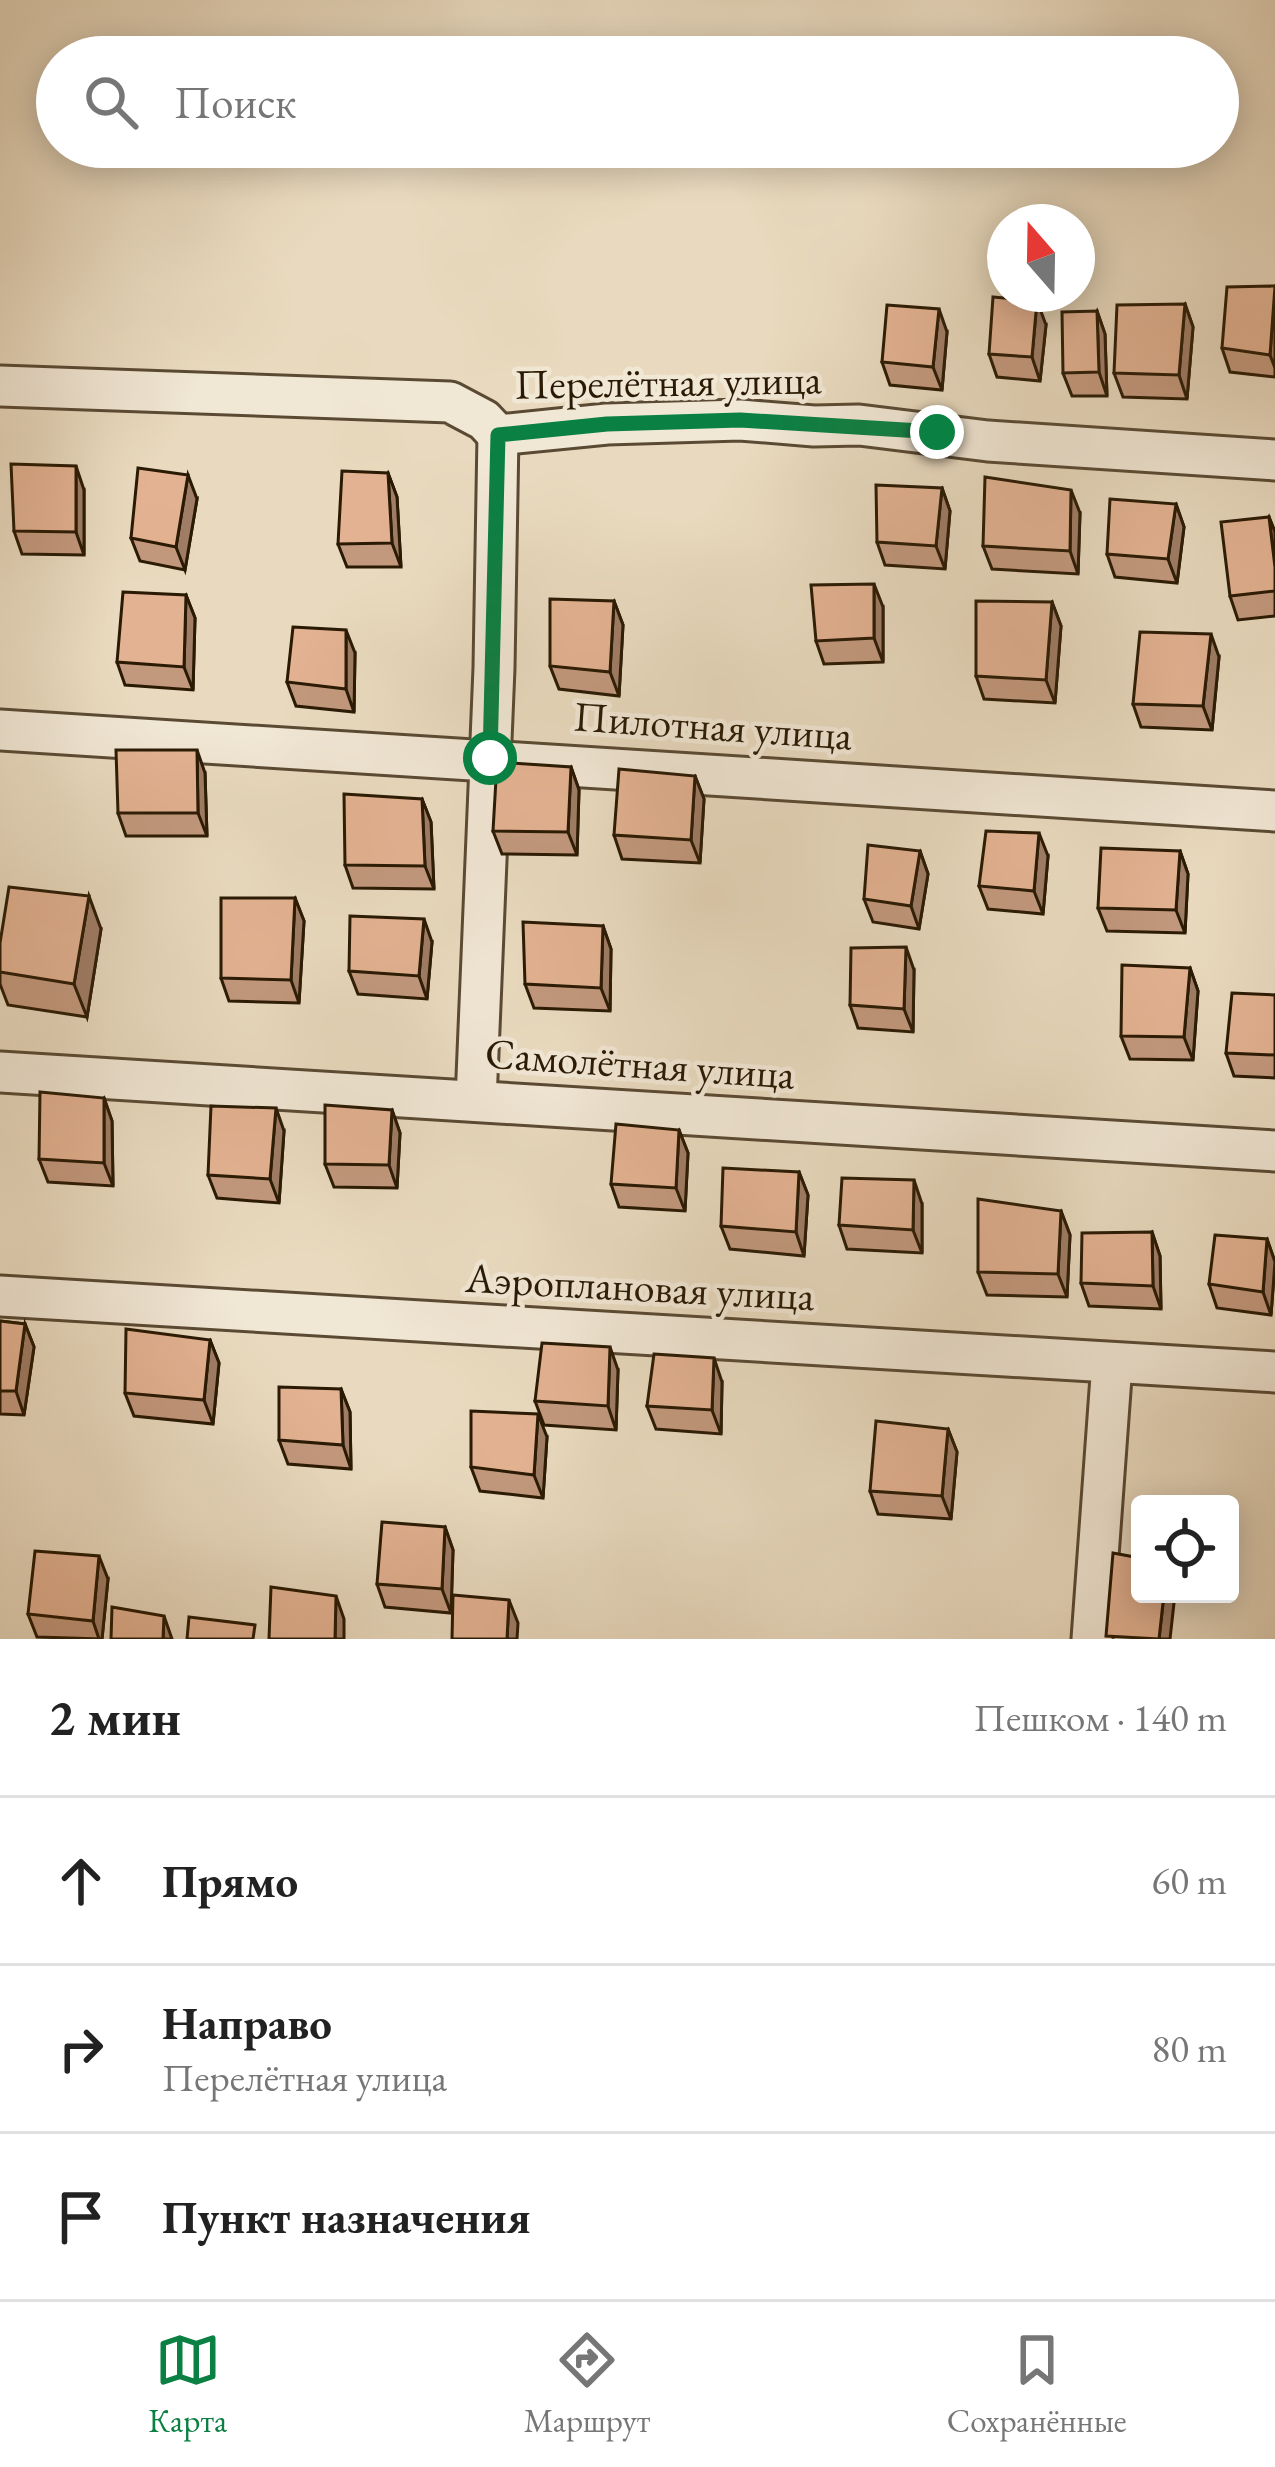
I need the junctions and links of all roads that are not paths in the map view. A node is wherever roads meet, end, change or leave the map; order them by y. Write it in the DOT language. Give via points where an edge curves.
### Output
graph roads {
  1 [pos="0,386"];
  2 [pos="498,435"];
  3 [pos="1275,460"];
  4 [pos="0,730"];
  5 [pos="490,758"];
  6 [pos="1275,811"];
  7 [pos="0,1072"];
  8 [pos="476,1101"];
  9 [pos="1275,1151"];
  10 [pos="0,1296"];
  11 [pos="1112,1363"];
  12 [pos="1275,1372"];
  13 [pos="1092,1639"];
  1 -- 2 [label="street, Перелётная улица" via="450,402"];
  2 -- 3 [label="street, Перелётная улица" via="740,420"];
  2 -- 5 [label="street"];
  4 -- 5 [label="street, Пилотная улица"];
  5 -- 6 [label="street, Пилотная улица"];
  5 -- 8 [label="street"];
  7 -- 8 [label="street, Самолётная улица"];
  8 -- 9 [label="street, Самолётная улица"];
  10 -- 11 [label="street, Аэроплановая улица"];
  11 -- 12 [label="street, Аэроплановая улица"];
  11 -- 13 [label="street"];
}
